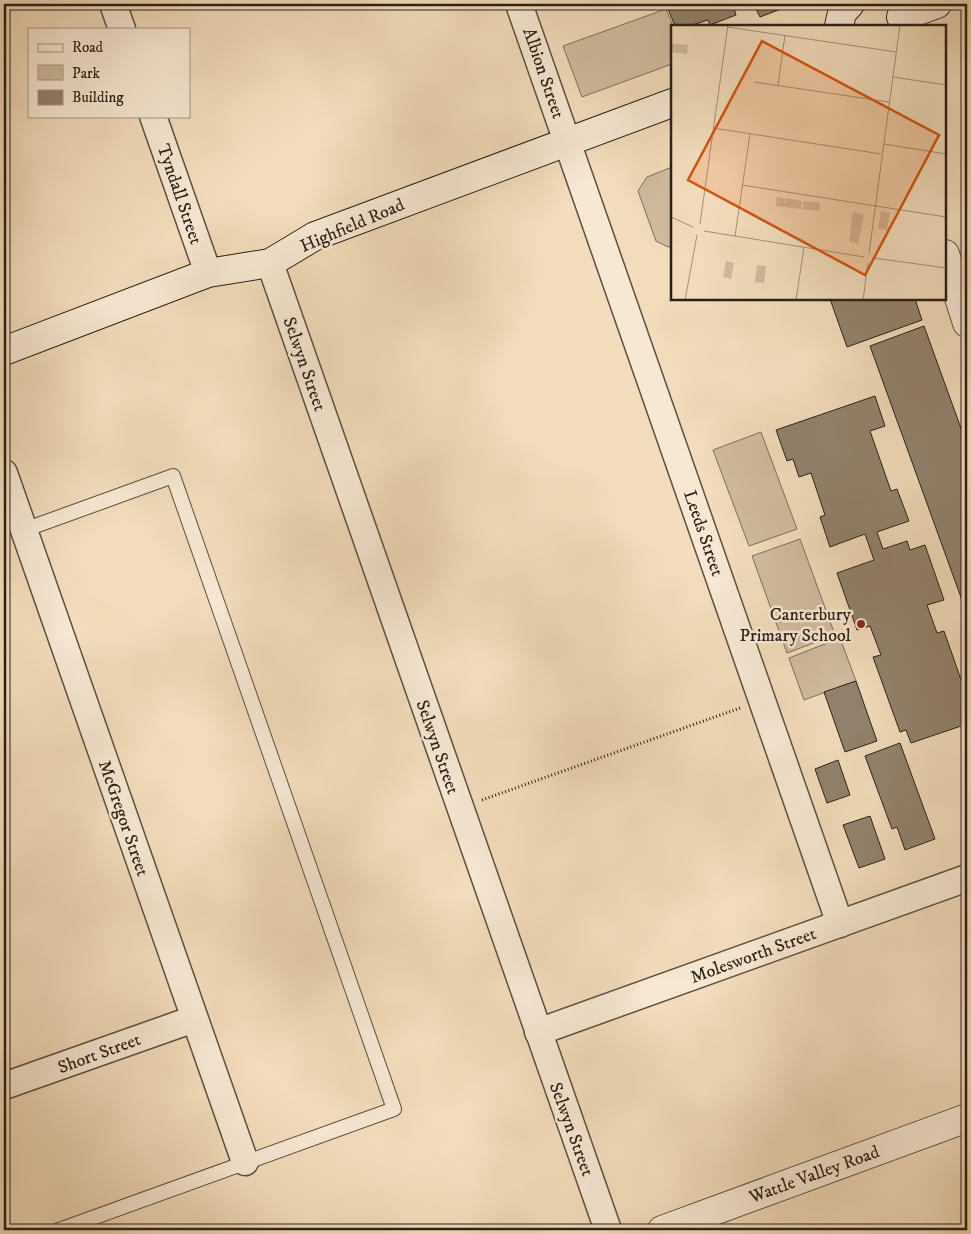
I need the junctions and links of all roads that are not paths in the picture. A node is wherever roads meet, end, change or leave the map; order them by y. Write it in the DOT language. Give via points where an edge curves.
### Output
graph roads {
  1 [pos="113,4"];
  2 [pos="519,4"];
  3 [pos="850,4"];
  4 [pos="936,4"];
  5 [pos="897,16"];
  6 [pos="839,25"];
  7 [pos="122,28"];
  8 [pos="671,103"];
  9 [pos="154,118"];
  10 [pos="568,142"];
  11 [pos="946,257"];
  12 [pos="270,263"];
  13 [pos="208,273"];
  14 [pos="967,323"];
  15 [pos="4,350"];
  16 [pos="4,473"];
  17 [pos="24,530"];
  18 [pos="967,878"];
  19 [pos="840,924"];
  20 [pos="194,1019"];
  21 [pos="538,1032"];
  22 [pos="4,1086"];
  23 [pos="967,1118"];
  24 [pos="245,1162"];
  25 [pos="59,1230"];
  26 [pos="608,1230"];
  27 [pos="662,1230"];
  1 -- 7 [label="street"];
  2 -- 10 [label="street, Albion Street"];
  3 -- 6 [label="main road" via="842,14"];
  4 -- 5 [label="main road"];
  8 -- 10 [label="main road, Highfield Road"];
  9 -- 13 [label="street, Tyndall Street"];
  10 -- 12 [label="main road, Highfield Road" via="316,236"];
  10 -- 19 [label="street, Leeds Street"];
  11 -- 14 [label="main road"];
  12 -- 13 [label="main road, Highfield Road"];
  12 -- 21 [label="street, Selwyn Street"];
  13 -- 15 [label="main road, Highfield Road"];
  16 -- 17 [label="street, McGregor Street"];
  17 -- 20 [label="street, McGregor Street"];
  17 -- 24 [label="lane" via="173,476 394,1109"];
  18 -- 19 [label="street, Molesworth Street"];
  19 -- 21 [label="street, Molesworth Street"];
  20 -- 22 [label="street, Short Street"];
  20 -- 24 [label="street, McGregor Street"];
  21 -- 26 [label="street, Selwyn Street"];
  23 -- 27 [label="main road, Wattle Valley Road"];
  24 -- 25 [label="lane"];
}
